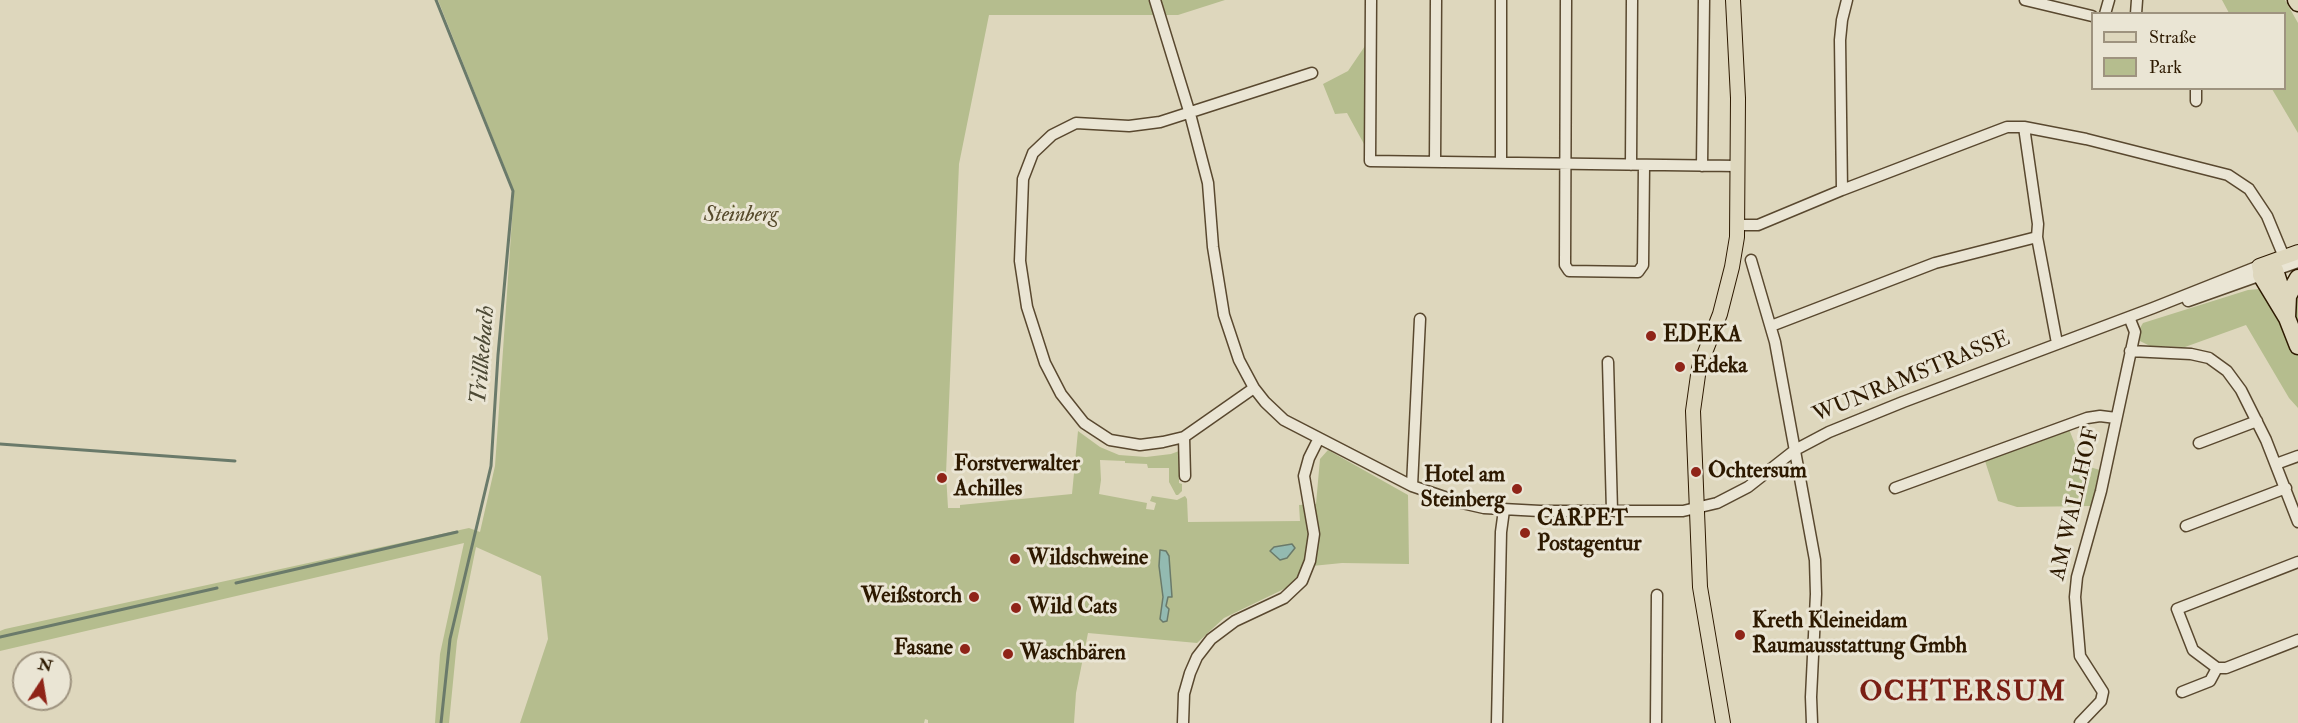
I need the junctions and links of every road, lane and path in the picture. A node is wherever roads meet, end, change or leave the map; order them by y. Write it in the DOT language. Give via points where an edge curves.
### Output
graph roads {
  1 [pos="1155,0"];
  2 [pos="1371,0"];
  3 [pos="1436,0"];
  4 [pos="1500,0"];
  5 [pos="1566,0"];
  6 [pos="1632,0"];
  7 [pos="1704,0"];
  8 [pos="1733,0"];
  9 [pos="1847,0"];
  10 [pos="2025,0"];
  11 [pos="2091,16"];
  12 [pos="1312,73"];
  13 [pos="2196,90"];
  14 [pos="2196,101"];
  15 [pos="1190,114"];
  16 [pos="2024,127"];
  17 [pos="1435,162"];
  18 [pos="1501,163"];
  19 [pos="1566,164"];
  20 [pos="1631,165"];
  21 [pos="1644,166"];
  22 [pos="1702,166"];
  23 [pos="1738,166"];
  24 [pos="1842,190"];
  25 [pos="1738,225"];
  26 [pos="2037,237"];
  27 [pos="2298,252"];
  28 [pos="2275,265"];
  29 [pos="1741,272"];
  30 [pos="2298,278"];
  31 [pos="2153,308"];
  32 [pos="2287,312"];
  33 [pos="2129,317"];
  34 [pos="1420,319"];
  35 [pos="1771,326"];
  36 [pos="2057,344"];
  37 [pos="2298,346"];
  38 [pos="2130,351"];
  39 [pos="1608,362"];
  40 [pos="1254,388"];
  41 [pos="2116,418"];
  42 [pos="2257,421"];
  43 [pos="1184,437"];
  44 [pos="1319,438"];
  45 [pos="2199,443"];
  46 [pos="1796,450"];
  47 [pos="2298,456"];
  48 [pos="2276,464"];
  49 [pos="1185,476"];
  50 [pos="1412,486"];
  51 [pos="1895,488"];
  52 [pos="2286,488"];
  53 [pos="1698,509"];
  54 [pos="1504,510"];
  55 [pos="1612,511"];
  56 [pos="2298,522"];
  57 [pos="2186,526"];
  58 [pos="2298,562"];
  59 [pos="1657,595"];
  60 [pos="2298,640"];
  61 [pos="2217,668"];
  62 [pos="2182,692"];
  63 [pos="1184,723"];
  64 [pos="1497,723"];
  65 [pos="1656,723"];
  66 [pos="1723,723"];
  67 [pos="1812,723"];
  68 [pos="2080,723"];
  1 -- 15 [label="street, WUNRAMSTRASSE"];
  2 -- 17 [label="street" via="1370,161"];
  3 -- 17 [label="street"];
  4 -- 18 [label="street"];
  5 -- 19 [label="street"];
  6 -- 20 [label="street"];
  7 -- 22 [label="street"];
  8 -- 23 [label="main road"];
  9 -- 24 [label="street" via="1840,40"];
  10 -- 11 [label="street"];
  12 -- 15 [label="street"];
  13 -- 14 [label="street"];
  15 -- 40 [label="street, WUNRAMSTRASSE" via="1208,183 1224,315 1239,360"];
  15 -- 43 [label="street" via="1129,126 1076,123 1053,135 1033,153 1023,178 1020,250 1027,307 1045,363 1061,394 1084,423 1110,440 1140,445"];
  16 -- 24 [label="street" via="2007,127"];
  16 -- 26 [label="street"];
  16 -- 28 [label="street" via="2228,175 2249,189 2267,216"];
  17 -- 18 [label="street"];
  18 -- 19 [label="street"];
  19 -- 20 [label="street"];
  19 -- 21 [label="street" via="1565,265 1569,271 1638,272 1643,265"];
  20 -- 21 [label="street"];
  21 -- 22 [label="street"];
  22 -- 23 [label="street"];
  23 -- 25 [label="main road"];
  24 -- 25 [label="street" via="1758,225"];
  25 -- 53 [label="main road" via="1720,314 1694,391"];
  26 -- 35 [label="street" via="1935,263"];
  26 -- 36 [label="street"];
  27 -- 28 [label="main road, WUNRAMSTRASSE"];
  28 -- 31 [label="street, WUNRAMSTRASSE"];
  28 -- 31 [label="street, WUNRAMSTRASSE" via="2179,304"];
  28 -- 32 [label="highway"];
  29 -- 35 [label="street" via="1752,265"];
  30 -- 32 [label="highway" via="2290,289"];
  31 -- 33 [label="street, WUNRAMSTRASSE"];
  32 -- 37 [label="highway"];
  33 -- 36 [label="street, WUNRAMSTRASSE"];
  33 -- 38 [label="street, AM WALLHOF" via="2135,332"];
  34 -- 50 [label="street"];
  35 -- 46 [label="street"];
  36 -- 46 [label="street, WUNRAMSTRASSE" via="1903,402 1812,439"];
  38 -- 41 [label="street, AM WALLHOF"];
  38 -- 42 [label="street" via="2209,358 2227,371"];
  39 -- 55 [label="street"];
  40 -- 43 [label="street"];
  40 -- 44 [label="street, WUNRAMSTRASSE" via="1284,420"];
  41 -- 51 [label="street" via="2087,418"];
  41 -- 68 [label="street, AM WALLHOF" via="2077,577 2080,656 2103,692 2101,701"];
  42 -- 45 [label="street"];
  42 -- 48 [label="street"];
  43 -- 49 [label="street"];
  44 -- 50 [label="street, WUNRAMSTRASSE"];
  44 -- 63 [label="street" via="1304,476 1314,534 1302,581 1284,598 1235,621 1211,639 1190,673 1184,694"];
  46 -- 53 [label="street, WUNRAMSTRASSE" via="1748,488 1725,501"];
  46 -- 67 [label="street" via="1815,560"];
  47 -- 48 [label="street"];
  48 -- 52 [label="street"];
  50 -- 54 [label="street, WUNRAMSTRASSE" via="1462,503"];
  52 -- 56 [label="street"];
  52 -- 57 [label="street"];
  53 -- 55 [label="street, WUNRAMSTRASSE"];
  53 -- 66 [label="main road" via="1702,604"];
  54 -- 55 [label="street, WUNRAMSTRASSE"];
  54 -- 64 [label="street"];
  58 -- 61 [label="street" via="2177,609 2193,650"];
  59 -- 65 [label="street"];
  60 -- 61 [label="street"];
  61 -- 62 [label="street" via="2210,681"];
}
